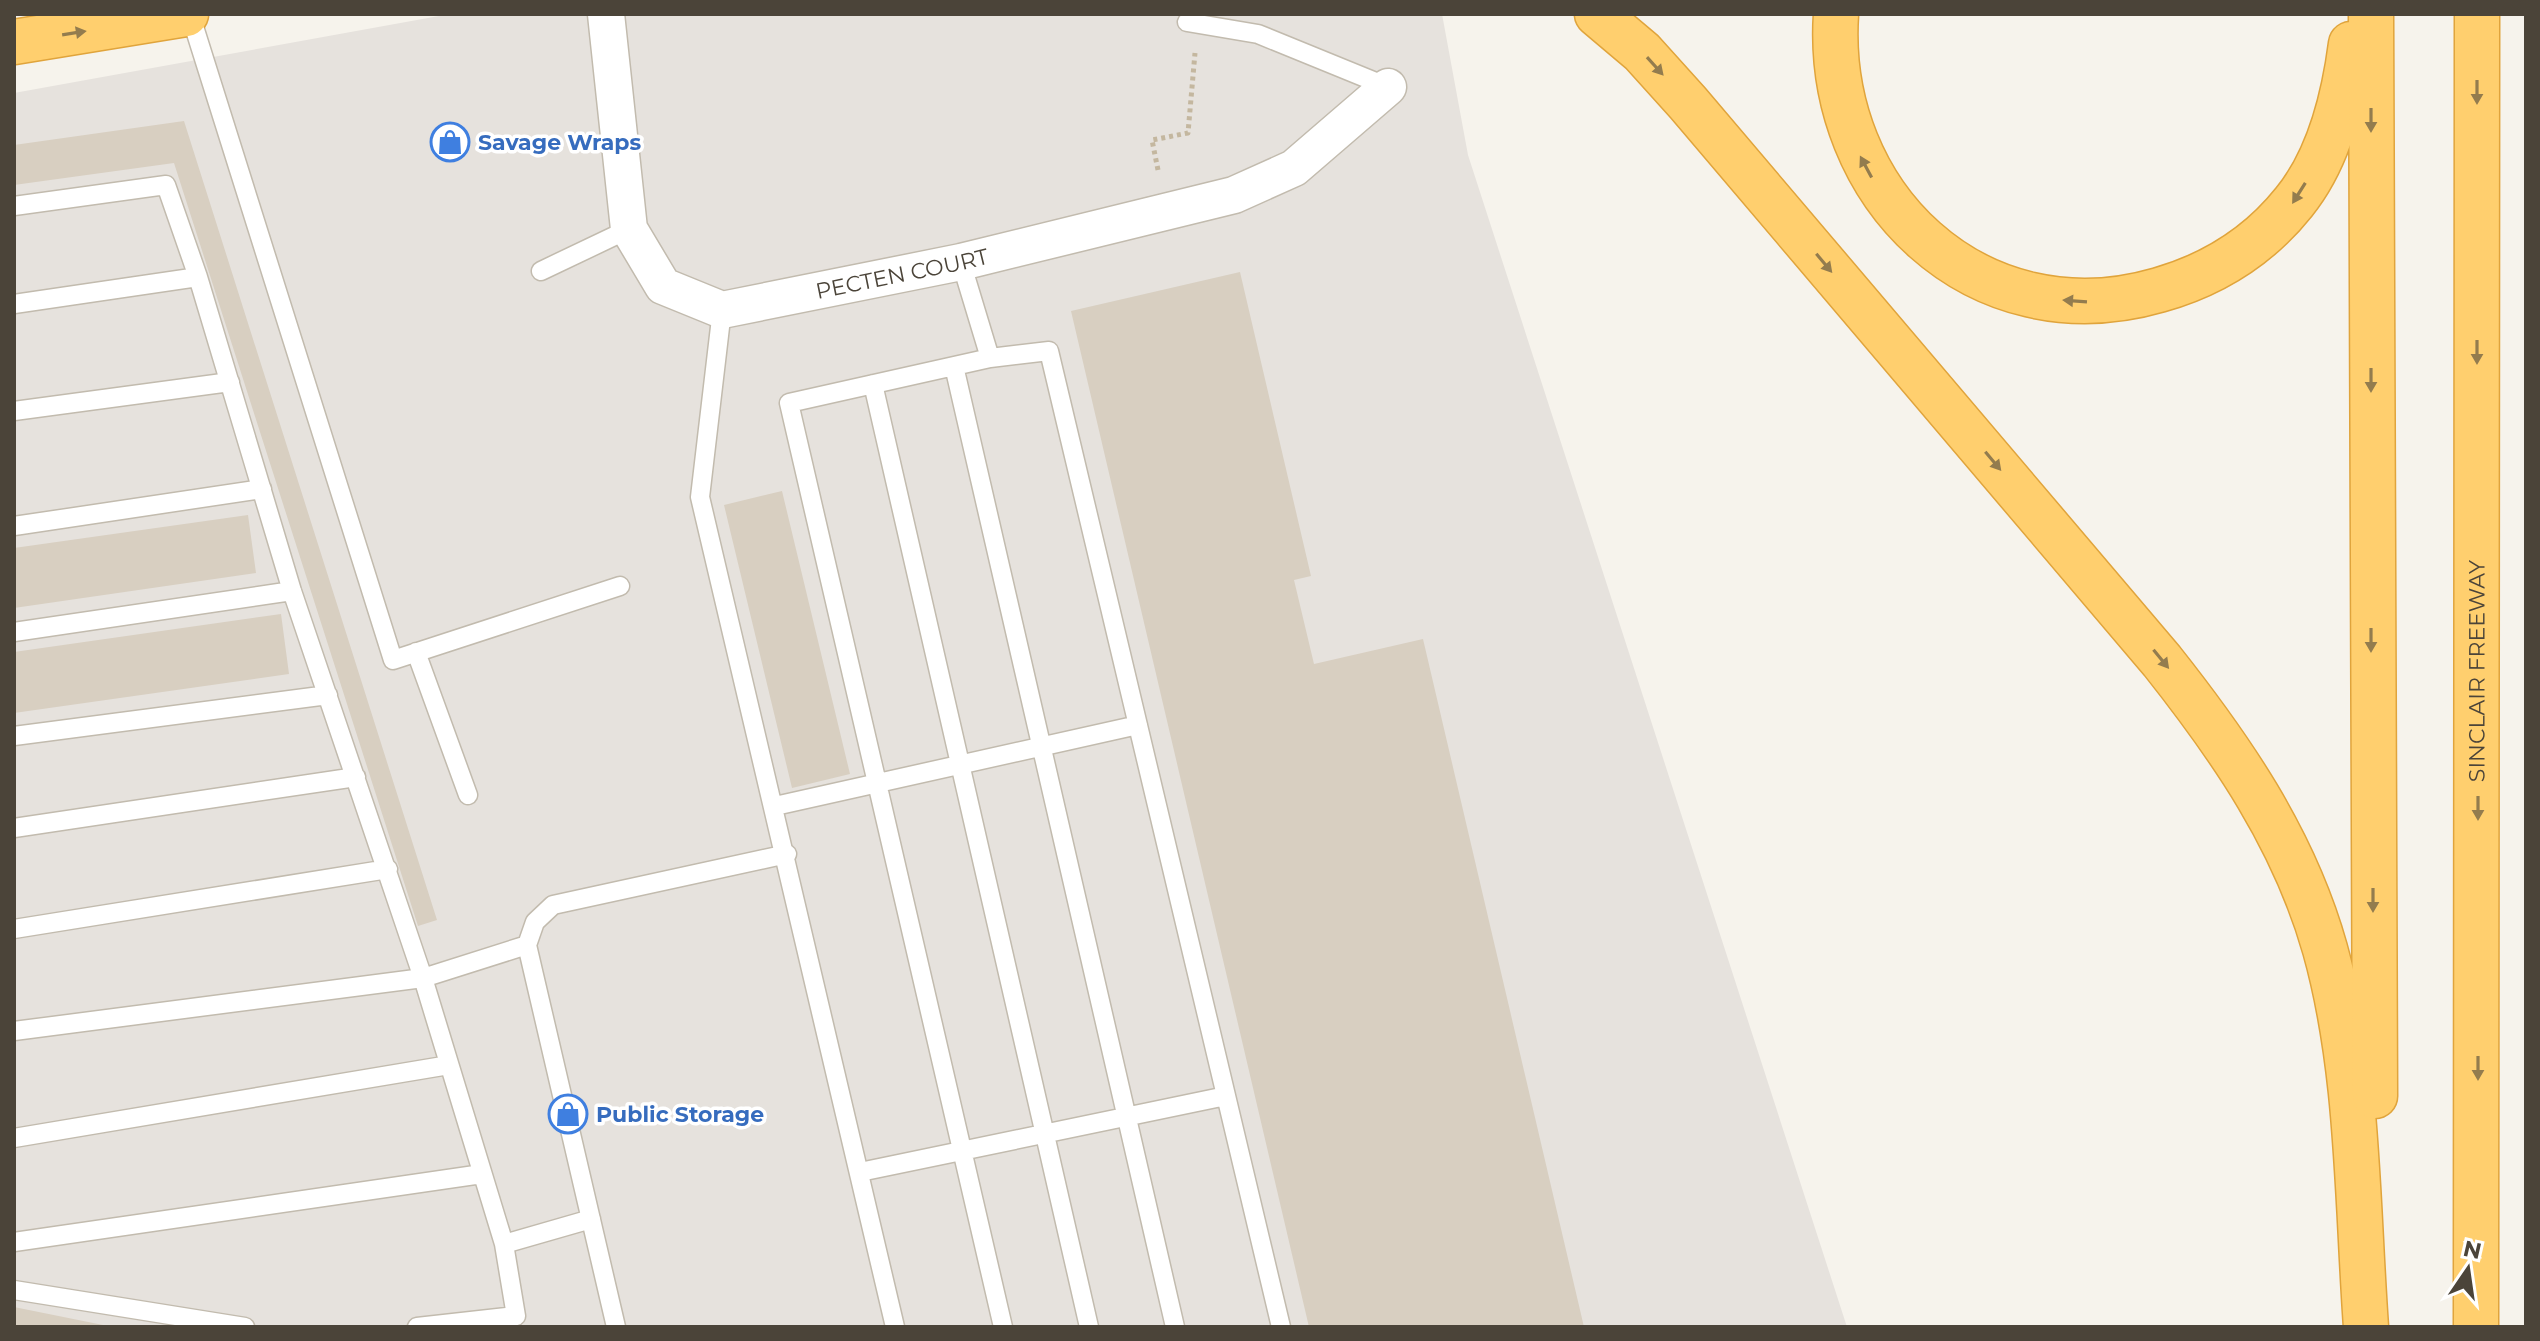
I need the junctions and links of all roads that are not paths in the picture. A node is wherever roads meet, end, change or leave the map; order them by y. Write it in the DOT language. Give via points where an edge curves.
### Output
graph roads {
  1 [pos="188,14"];
  2 [pos="606,14"];
  3 [pos="1597,14"];
  4 [pos="1836,14"];
  5 [pos="2355,14"];
  6 [pos="2371,14"];
  7 [pos="2477,14"];
  8 [pos="1192,23"];
  9 [pos="14,42"];
  10 [pos="1388,87"];
  11 [pos="14,206"];
  12 [pos="629,229"];
  13 [pos="961,262"];
  14 [pos="541,271"];
  15 [pos="198,277"];
  16 [pos="14,304"];
  17 [pos="722,310"];
  18 [pos="990,358"];
  19 [pos="954,366"];
  20 [pos="230,382"];
  21 [pos="873,384"];
  22 [pos="14,411"];
  23 [pos="262,489"];
  24 [pos="14,526"];
  25 [pos="620,586"];
  26 [pos="292,591"];
  27 [pos="14,632"];
  28 [pos="416,652"];
  29 [pos="328,695"];
  30 [pos="1138,725"];
  31 [pos="14,736"];
  32 [pos="1042,746"];
  33 [pos="960,764"];
  34 [pos="356,777"];
  35 [pos="877,783"];
  36 [pos="468,795"];
  37 [pos="775,806"];
  38 [pos="14,828"];
  39 [pos="787,854"];
  40 [pos="388,869"];
  41 [pos="14,929"];
  42 [pos="527,945"];
  43 [pos="423,978"];
  44 [pos="14,1031"];
  45 [pos="449,1065"];
  46 [pos="1226,1096"];
  47 [pos="1127,1117"];
  48 [pos="1045,1134"];
  49 [pos="14,1138"];
  50 [pos="962,1151"];
  51 [pos="860,1172"];
  52 [pos="482,1174"];
  53 [pos="591,1219"];
  54 [pos="14,1242"];
  55 [pos="504,1244"];
  56 [pos="14,1290"];
  57 [pos="245,1327"];
  58 [pos="417,1327"];
  59 [pos="616,1327"];
  60 [pos="895,1327"];
  61 [pos="1003,1327"];
  62 [pos="1089,1327"];
  63 [pos="1175,1327"];
  64 [pos="1281,1327"];
  65 [pos="2366,1327"];
  66 [pos="2374,1327"];
  67 [pos="2476,1327"];
  9 -- 1 [label="highway, one-way"];
  1 -- 28 [label="lane" via="393,660"];
  2 -- 12 [label="street"];
  3 -- 65 [label="highway, one-way" via="1642,52 1729,151 2162,661 2255,788 2305,893 2338,1001"];
  5 -- 4 [label="highway, one-way" via="2335,120 2296,201 2228,262 2138,296 2089,302 2040,299 1988,281 1946,258 1908,226 1877,188 1856,147 1840,99"];
  6 -- 66 [label="highway, one-way"];
  7 -- 67 [label="highway, SINCLAIR FREEWAY, one-way"];
  8 -- 10 [label="lane" via="1258,34"];
  10 -- 13 [label="street, PECTEN COURT" via="1294,168 1234,195"];
  11 -- 15 [label="lane" via="166,185"];
  12 -- 14 [label="lane"];
  12 -- 17 [label="street" via="663,286"];
  13 -- 17 [label="street, PECTEN COURT"];
  13 -- 18 [label="lane"];
  15 -- 16 [label="lane"];
  15 -- 20 [label="lane"];
  17 -- 37 [label="lane" via="700,497"];
  18 -- 19 [label="lane"];
  18 -- 30 [label="lane" via="1049,351"];
  19 -- 21 [label="lane"];
  19 -- 32 [label="lane"];
  20 -- 22 [label="lane"];
  20 -- 23 [label="lane"];
  21 -- 33 [label="lane"];
  21 -- 35 [label="lane" via="789,403"];
  23 -- 24 [label="lane"];
  23 -- 26 [label="lane"];
  25 -- 28 [label="lane"];
  26 -- 27 [label="lane"];
  26 -- 29 [label="lane"];
  28 -- 36 [label="lane"];
  29 -- 31 [label="lane"];
  29 -- 34 [label="lane"];
  30 -- 32 [label="lane"];
  30 -- 46 [label="lane"];
  32 -- 33 [label="lane"];
  32 -- 47 [label="lane"];
  33 -- 35 [label="lane"];
  33 -- 48 [label="lane"];
  34 -- 38 [label="lane"];
  34 -- 40 [label="lane"];
  35 -- 37 [label="lane"];
  35 -- 50 [label="lane"];
  37 -- 39 [label="lane"];
  39 -- 42 [label="lane" via="553,905 535,922"];
  39 -- 51 [label="lane"];
  40 -- 41 [label="lane"];
  40 -- 43 [label="lane"];
  42 -- 43 [label="lane"];
  42 -- 53 [label="lane"];
  43 -- 44 [label="lane"];
  43 -- 45 [label="lane"];
  45 -- 49 [label="lane"];
  45 -- 52 [label="lane"];
  46 -- 47 [label="lane"];
  46 -- 64 [label="lane"];
  47 -- 48 [label="lane"];
  47 -- 63 [label="lane"];
  48 -- 50 [label="lane"];
  48 -- 62 [label="lane"];
  50 -- 51 [label="lane"];
  50 -- 61 [label="lane"];
  51 -- 60 [label="lane"];
  52 -- 54 [label="lane"];
  52 -- 55 [label="lane"];
  53 -- 55 [label="lane"];
  53 -- 59 [label="lane"];
  55 -- 58 [label="lane" via="516,1316"];
  56 -- 57 [label="lane"];
}
